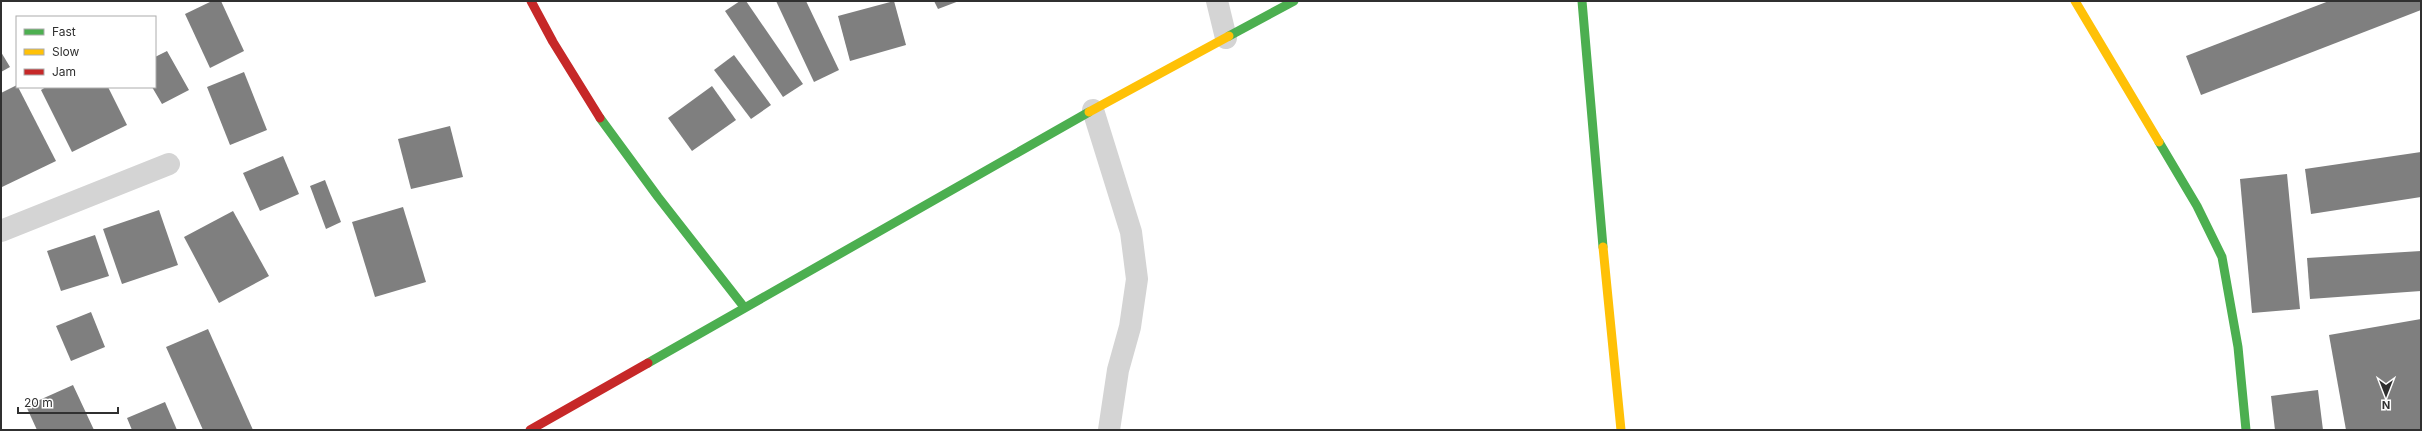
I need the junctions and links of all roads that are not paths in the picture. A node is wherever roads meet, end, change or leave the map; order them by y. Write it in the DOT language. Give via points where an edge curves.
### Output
graph roads {
  1 [pos="531,1"];
  2 [pos="1217,1"];
  3 [pos="1294,1"];
  4 [pos="1582,1"];
  5 [pos="2075,1"];
  6 [pos="1226,38"];
  7 [pos="1093,110"];
  8 [pos="169,164"];
  9 [pos="1,232"];
  10 [pos="744,307"];
  11 [pos="530,430"];
  12 [pos="1109,430"];
  13 [pos="1621,430"];
  14 [pos="2246,430"];
  1 -- 10 [label="street" via="545,29 603,122"];
  2 -- 6 [label="street"];
  3 -- 6 [label="street"];
  4 -- 13 [label="street" via="1595,168"];
  5 -- 14 [label="street" via="2197,206 2222,258 2238,347"];
  6 -- 7 [label="street"];
  7 -- 10 [label="street"];
  7 -- 12 [label="street" via="1131,232 1137,279 1130,327 1118,370"];
  8 -- 9 [label="street"];
  10 -- 11 [label="street"];
}
